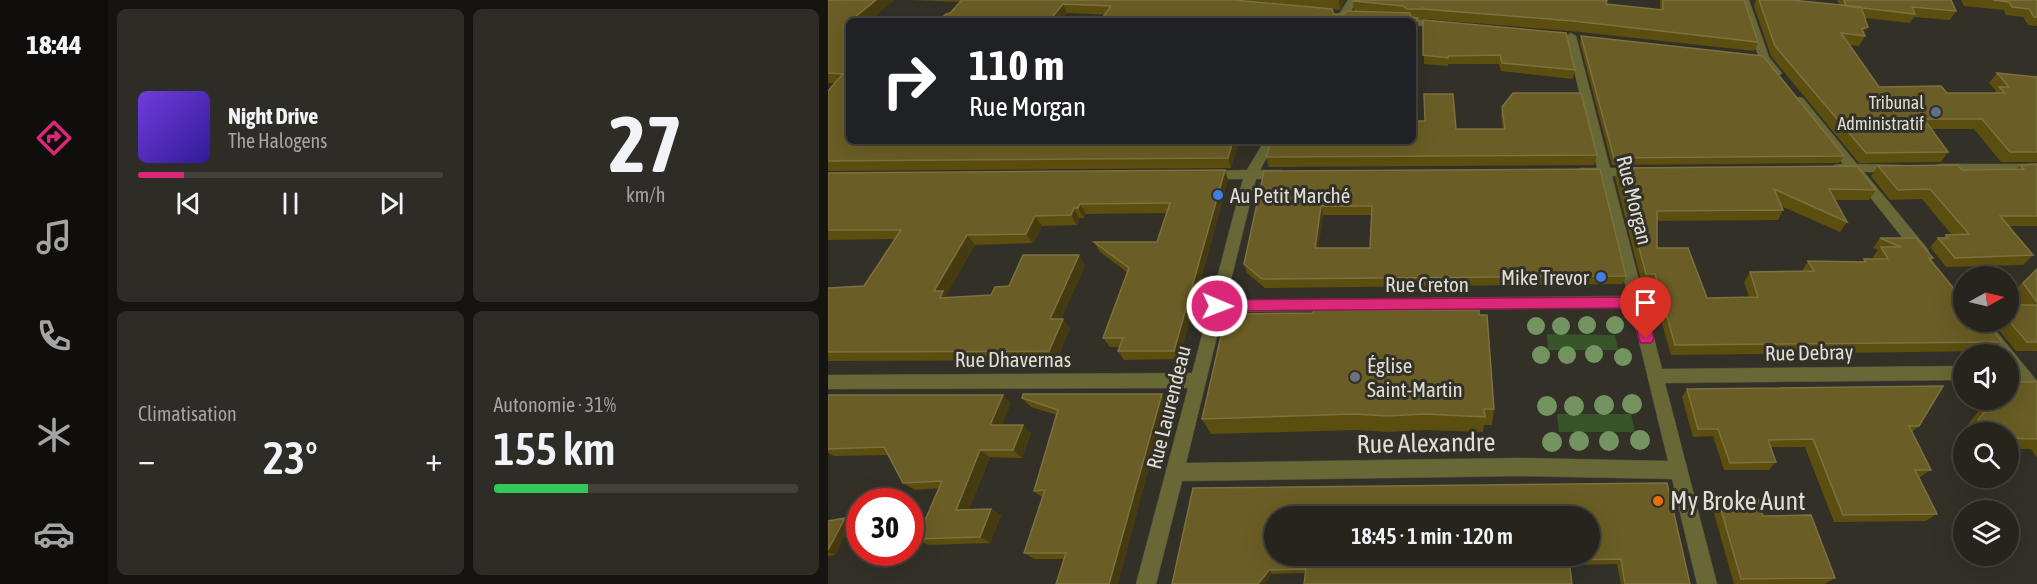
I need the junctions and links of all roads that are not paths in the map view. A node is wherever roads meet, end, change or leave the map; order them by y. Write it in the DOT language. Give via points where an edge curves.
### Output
graph roads {
  1 [pos="1353,0"];
  2 [pos="1744,0"];
  3 [pos="1328,14"];
  4 [pos="1357,17"];
  5 [pos="1342,18"];
  6 [pos="1416,22"];
  7 [pos="1458,26"];
  8 [pos="1572,36"];
  9 [pos="1268,144"];
  10 [pos="1854,168"];
  11 [pos="2037,168"];
  12 [pos="1831,169"];
  13 [pos="1563,172"];
  14 [pos="1605,172"];
  15 [pos="1645,172"];
  16 [pos="1251,174"];
  17 [pos="1300,174"];
  18 [pos="1195,175"];
  19 [pos="1933,266"];
  20 [pos="1637,302"];
  21 [pos="1217,306"];
  22 [pos="1987,332"];
  23 [pos="1998,344"];
  24 [pos="2022,372"];
  25 [pos="1953,373"];
  26 [pos="1656,376"];
  27 [pos="1198,379"];
  28 [pos="828,382"];
  29 [pos="2037,393"];
  30 [pos="1679,470"];
  31 [pos="1175,472"];
  32 [pos="1146,584"];
  33 [pos="1707,584"];
  1 -- 5 [label="street"];
  2 -- 10 [label="street" via="1759,58"];
  3 -- 5 [label="street"];
  4 -- 5 [label="street"];
  6 -- 7 [label="street"];
  8 -- 14 [label="street, Rue Morgan"];
  9 -- 16 [label="street, Rue Laurendeau"];
  10 -- 11 [label="street"];
  10 -- 12 [label="street"];
  10 -- 19 [label="street"];
  13 -- 14 [label="street"];
  14 -- 15 [label="street"];
  14 -- 20 [label="street, Rue Morgan"];
  16 -- 17 [label="street"];
  16 -- 18 [label="street"];
  16 -- 21 [label="street, Rue Laurendeau"];
  20 -- 21 [label="street, Rue Creton"];
  20 -- 26 [label="street, Rue Morgan"];
  21 -- 27 [label="street, Rue Laurendeau"];
  22 -- 23 [label="street"];
  24 -- 29 [label="street"];
  25 -- 26 [label="street, Rue Debray"];
  26 -- 30 [label="street, Rue Morgan"];
  27 -- 28 [label="street, Rue Dhavernas"];
  27 -- 31 [label="street, Rue Laurendeau"];
  30 -- 31 [label="street, Rue Alexandre"];
  30 -- 33 [label="street, Rue Morgan"];
  31 -- 32 [label="street, Rue Laurendeau"];
}
